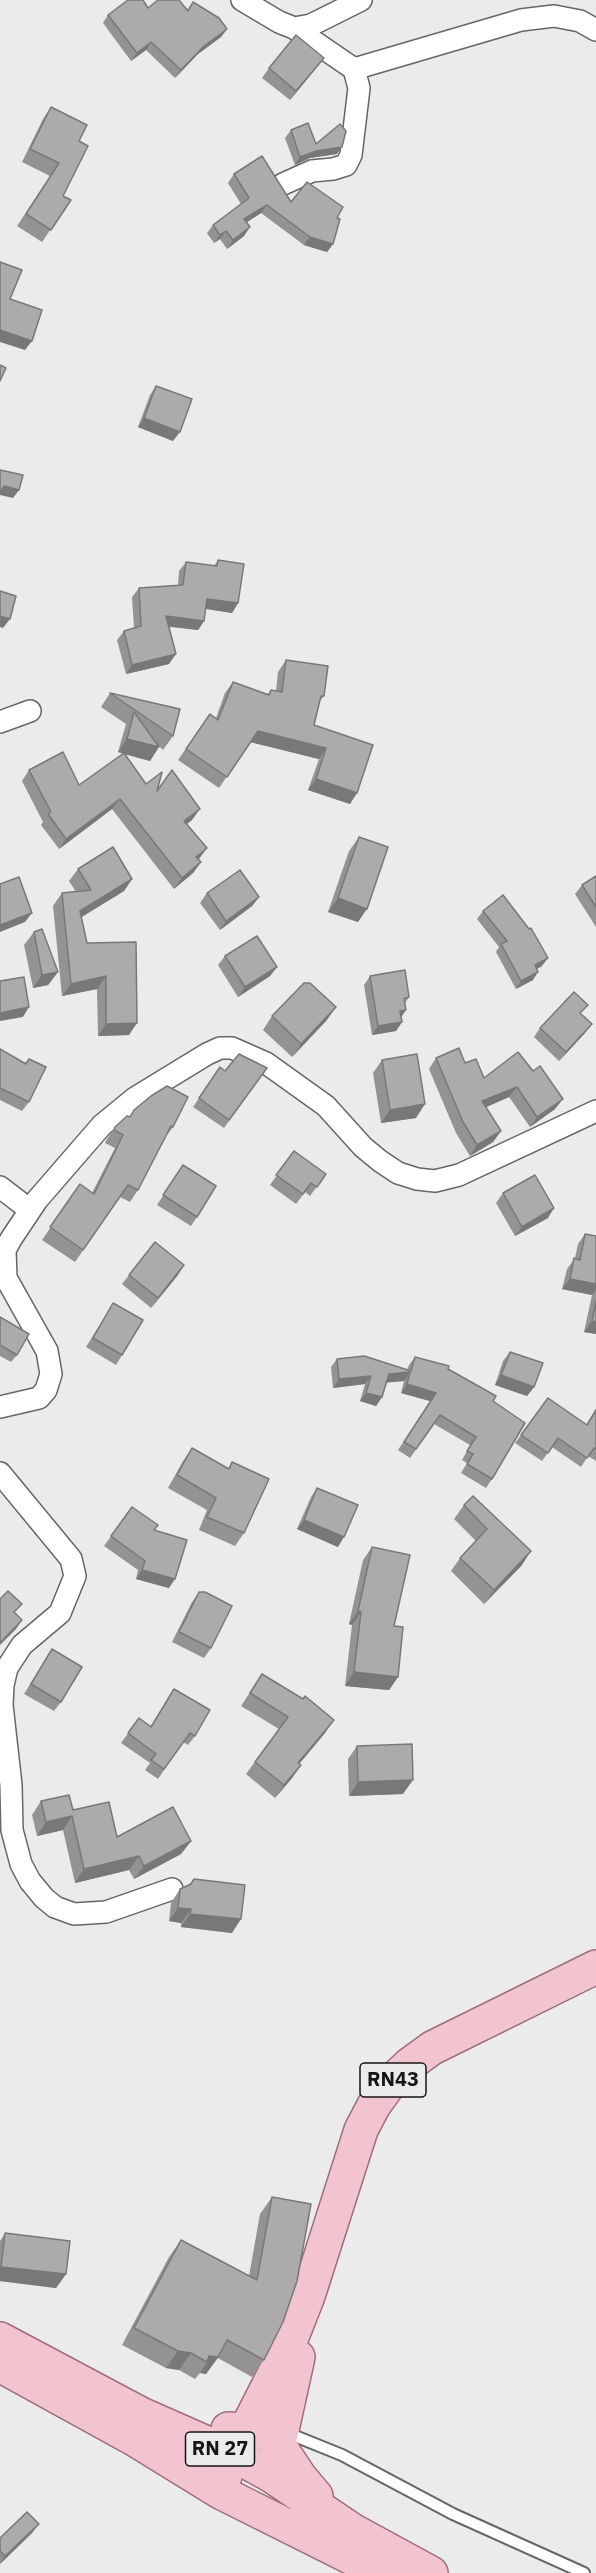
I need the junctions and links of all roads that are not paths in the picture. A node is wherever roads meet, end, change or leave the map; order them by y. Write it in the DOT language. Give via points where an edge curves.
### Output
graph roads {
  1 [pos="242,0"];
  2 [pos="361,0"];
  3 [pos="294,28"];
  4 [pos="596,30"];
  5 [pos="354,69"];
  6 [pos="283,184"];
  7 [pos="30,711"];
  8 [pos="0,722"];
  9 [pos="596,1111"];
  10 [pos="0,1187"];
  11 [pos="30,1210"];
  12 [pos="0,1407"];
  13 [pos="0,1473"];
  14 [pos="172,1889"];
  15 [pos="596,1967"];
  16 [pos="308,2296"];
  17 [pos="0,2339"];
  18 [pos="0,2365"];
  19 [pos="281,2436"];
  20 [pos="240,2442"];
  21 [pos="272,2475"];
  22 [pos="220,2492"];
  23 [pos="252,2510"];
  24 [pos="352,2529"];
  25 [pos="382,2573"];
  26 [pos="431,2573"];
  27 [pos="584,2573"];
  1 -- 3 [label="street"];
  2 -- 3 [label="street" via="311,25"];
  3 -- 5 [label="street"];
  4 -- 5 [label="street" via="580,21 554,16 521,20"];
  5 -- 6 [label="street" via="359,88 351,155 346,165 312,171"];
  7 -- 8 [label="street"];
  9 -- 11 [label="street" via="459,1175 435,1181 417,1179 399,1173 363,1147 326,1106 286,1075 249,1054 220,1048 172,1074 114,1114"];
  10 -- 11 [label="street"];
  11 -- 12 [label="street" via="5,1250 4,1264 14,1296 47,1351 51,1374 39,1398"];
  13 -- 14 [label="street" via="71,1559 75,1576 60,1612 22,1645 3,1685 12,1830 21,1864 45,1898 55,1907 74,1914 106,1912"];
  15 -- 16 [label="main road, RN43" via="432,2048 390,2083 361,2130"];
  16 -- 19 [label="main road, RN43"];
  16 -- 20 [label="main road, RN43" via="288,2347"];
  17 -- 20 [label="main road, RN 27" via="141,2414"];
  18 -- 22 [label="main road, RN 27" via="135,2439"];
  19 -- 20 [label="main road" via="268,2434"];
  19 -- 21 [label="main road, RN43"];
  19 -- 24 [label="main road" via="309,2488"];
  19 -- 27 [label="lane" via="342,2455 453,2514"];
  20 -- 21 [label="main road, RN 27"];
  20 -- 22 [label="main road, RN43"];
  21 -- 23 [label="main road, RN43" via="266,2494"];
  21 -- 24 [label="main road, RN 27"];
  22 -- 23 [label="main road, RN 27"];
  23 -- 25 [label="main road, RN 27"];
  24 -- 26 [label="main road, RN 27"];
}
